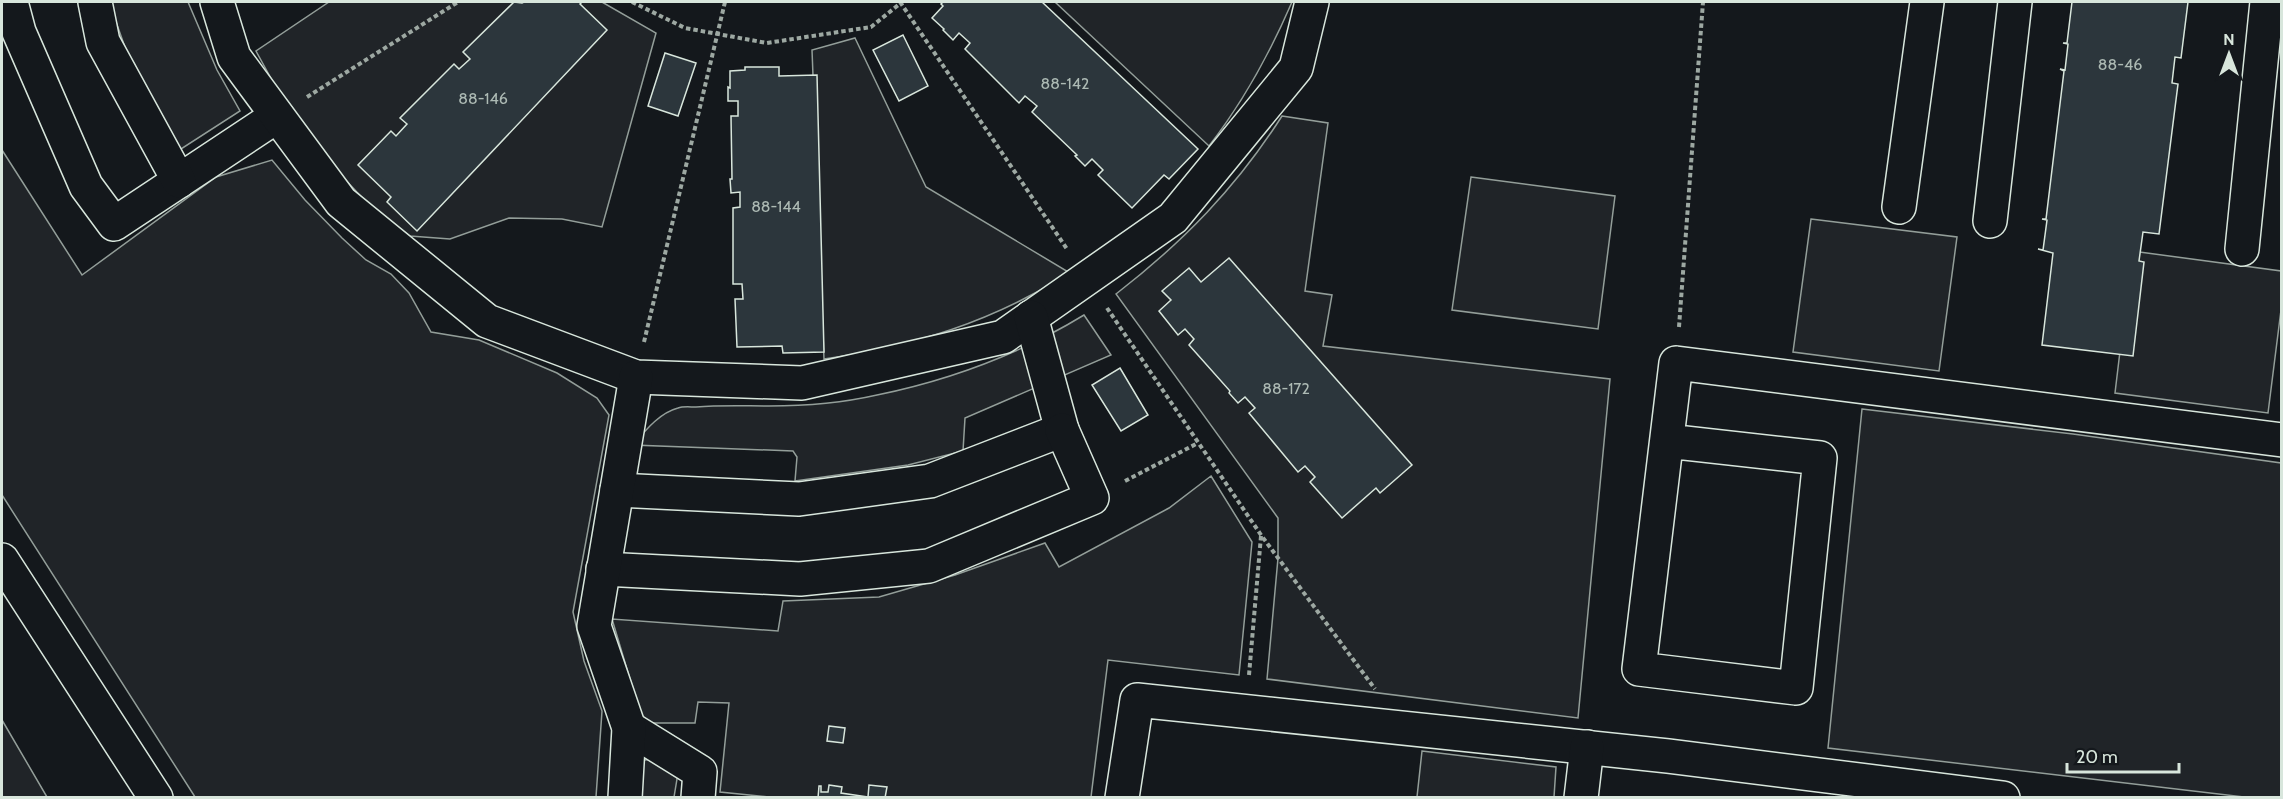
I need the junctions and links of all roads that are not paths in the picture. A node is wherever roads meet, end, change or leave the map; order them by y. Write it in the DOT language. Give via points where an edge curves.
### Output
graph roads {
  1 [pos="11,2"];
  2 [pos="94,2"];
  3 [pos="217,2"];
  4 [pos="1312,2"];
  5 [pos="1927,2"];
  6 [pos="2015,2"];
  7 [pos="2267,2"];
  8 [pos="277,116"];
  9 [pos="179,181"];
  10 [pos="1899,207"];
  11 [pos="1990,221"];
  12 [pos="2242,249"];
  13 [pos="1031,317"];
  14 [pos="636,377"];
  15 [pos="1062,430"];
  16 [pos="2282,440"];
  17 [pos="1667,441"];
  18 [pos="617,490"];
  19 [pos="2,560"];
  20 [pos="603,569"];
  21 [pos="629,728"];
  22 [pos="1587,747"];
  23 [pos="156,798"];
  24 [pos="625,798"];
  25 [pos="698,798"];
  26 [pos="1122,798"];
  27 [pos="1581,798"];
  28 [pos="2003,798"];
  1 -- 9 [label="lane" via="19,32 86,186 114,224"];
  2 -- 9 [label="lane" via="103,42"];
  3 -- 8 [label="lane" via="234,57"];
  4 -- 13 [label="lane" via="1296,68 1173,218"];
  5 -- 10 [label="lane"];
  6 -- 11 [label="lane"];
  7 -- 12 [label="lane"];
  8 -- 9 [label="lane"];
  8 -- 14 [label="lane" via="341,202 487,321"];
  13 -- 14 [label="lane" via="1003,337 802,383"];
  13 -- 15 [label="lane"];
  14 -- 18 [label="lane"];
  15 -- 18 [label="lane" via="930,481 799,499"];
  15 -- 20 [label="lane" via="1092,498 929,566 801,579"];
  16 -- 17 [label="lane" via="1676,363"];
  17 -- 17 [label="lane" via="1639,669 1796,688 1820,458"];
  18 -- 20 [label="lane"];
  19 -- 23 [label="lane"];
  20 -- 21 [label="lane" via="594,626"];
  21 -- 24 [label="lane"];
  21 -- 25 [label="lane" via="700,772"];
  22 -- 26 [label="lane" via="1137,700"];
  22 -- 27 [label="lane"];
  22 -- 28 [label="lane"];
}
